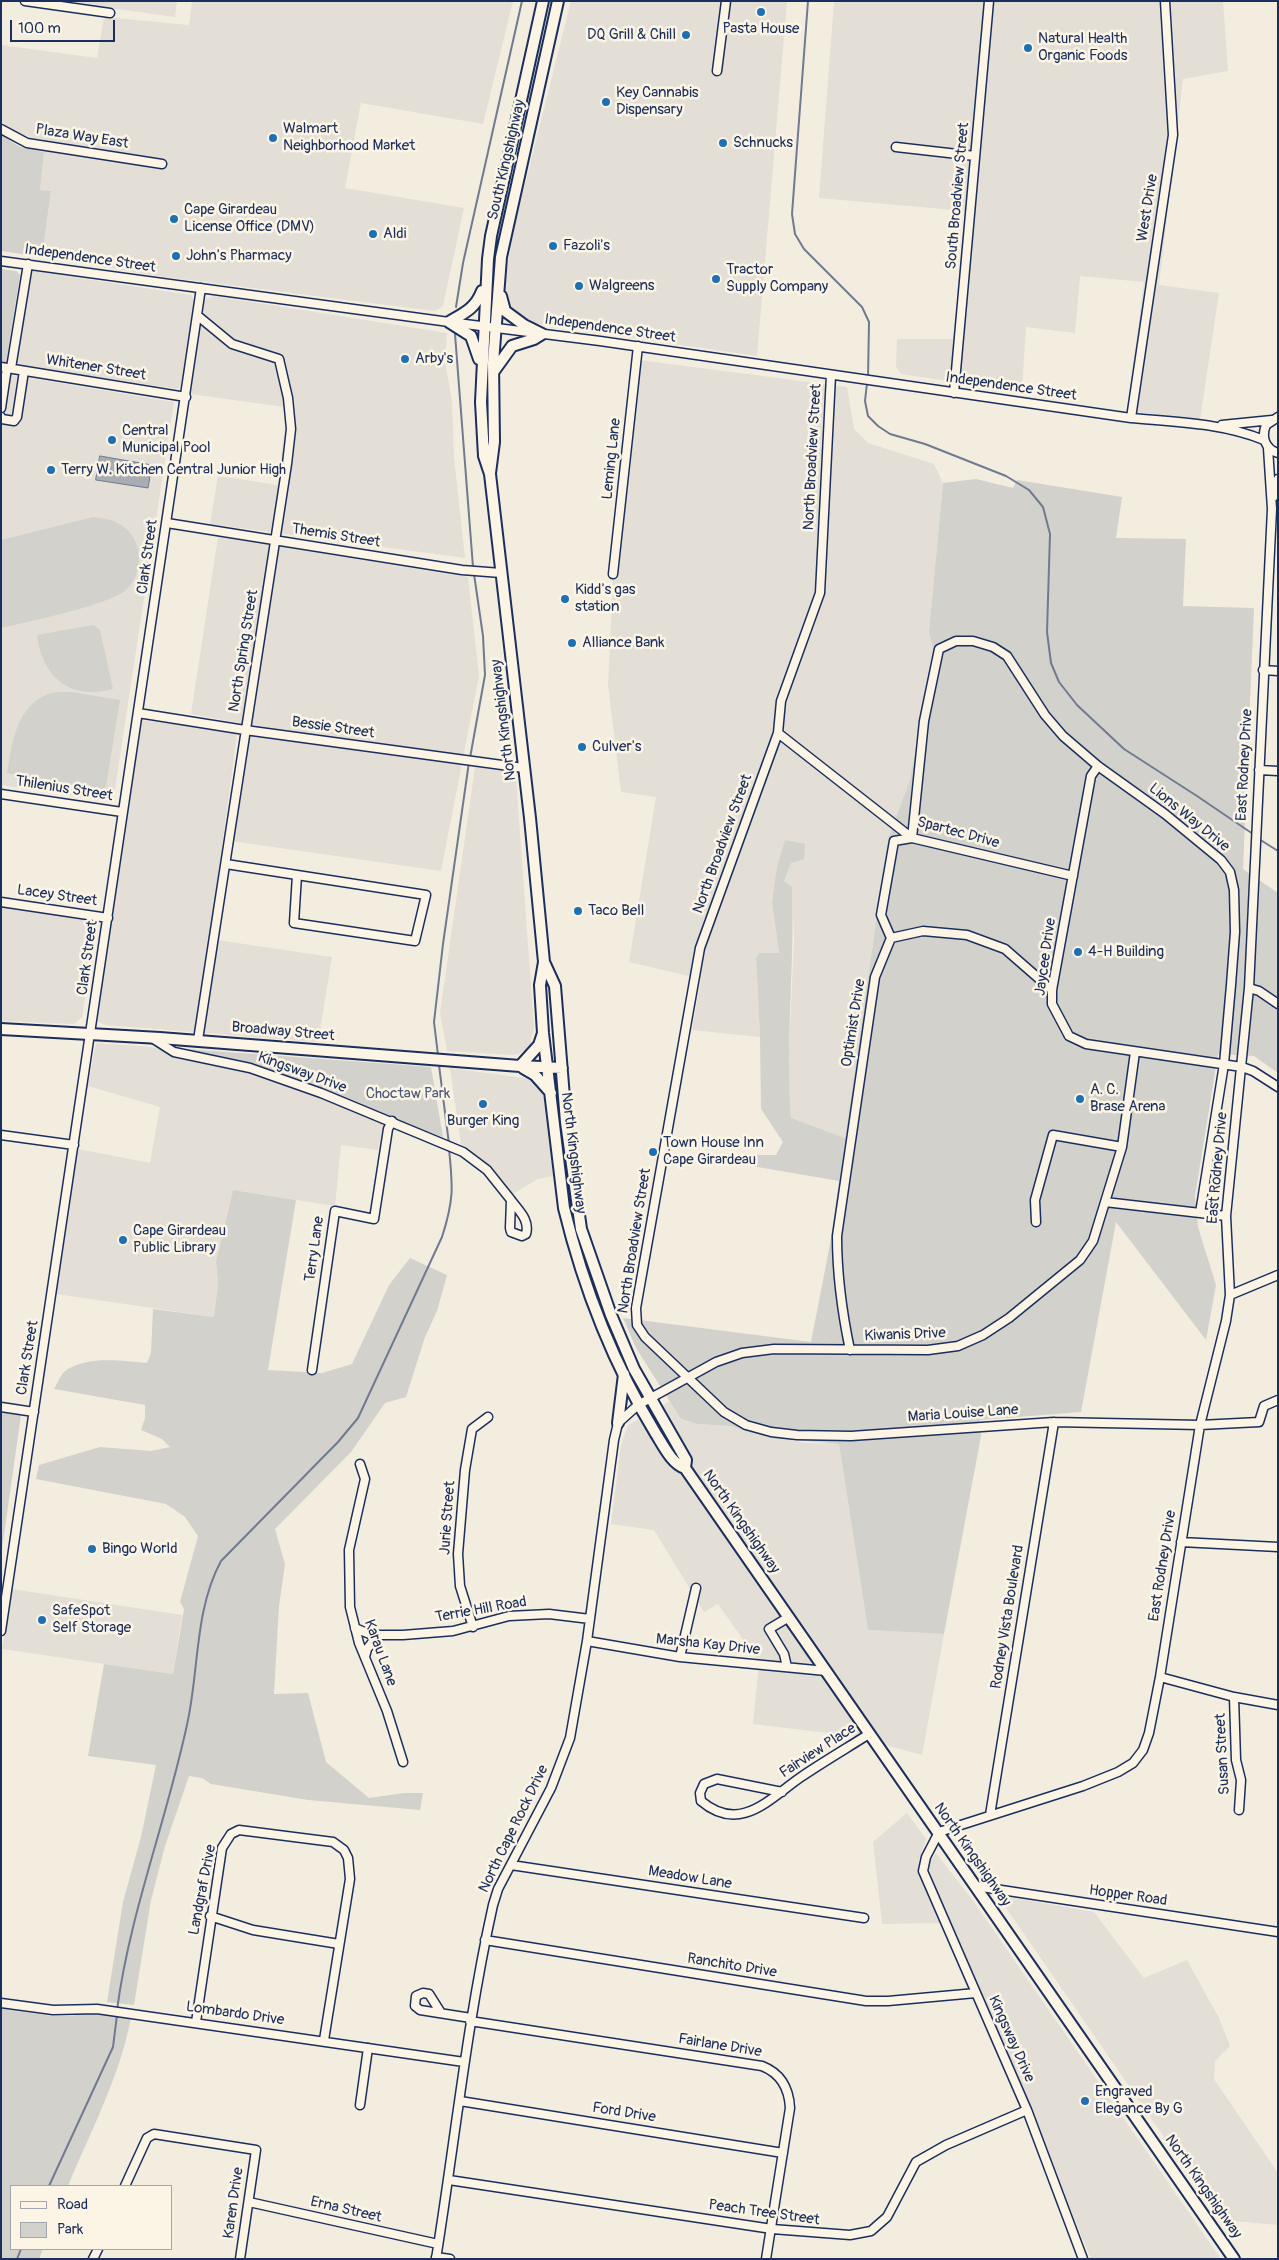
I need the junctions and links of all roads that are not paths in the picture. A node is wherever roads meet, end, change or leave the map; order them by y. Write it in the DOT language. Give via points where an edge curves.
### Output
graph roads {
  1 [pos="25,1"];
  2 [pos="543,1"];
  3 [pos="558,1"];
  4 [pos="990,1"];
  5 [pos="1165,1"];
  6 [pos="727,2"];
  7 [pos="110,14"];
  8 [pos="717,71"];
  9 [pos="1,129"];
  10 [pos="896,147"];
  11 [pos="975,156"];
  12 [pos="162,164"];
  13 [pos="1,260"];
  14 [pos="28,264"];
  15 [pos="486,282"];
  16 [pos="499,284"];
  17 [pos="201,288"];
  18 [pos="198,316"];
  19 [pos="449,322"];
  20 [pos="483,326"];
  21 [pos="496,327"];
  22 [pos="542,334"];
  23 [pos="638,346"];
  24 [pos="481,367"];
  25 [pos="7,368"];
  26 [pos="24,371"];
  27 [pos="494,372"];
  28 [pos="831,375"];
  29 [pos="954,393"];
  30 [pos="186,397"];
  31 [pos="1,408"];
  32 [pos="1,417"];
  33 [pos="1131,418"];
  34 [pos="1275,418"];
  35 [pos="1215,426"];
  36 [pos="1264,440"];
  37 [pos="1268,448"];
  38 [pos="1278,453"];
  39 [pos="490,474"];
  40 [pos="1278,480"];
  41 [pos="1272,507"];
  42 [pos="167,523"];
  43 [pos="277,540"];
  44 [pos="501,574"];
  45 [pos="613,574"];
  46 [pos="1263,670"];
  47 [pos="1278,671"];
  48 [pos="138,713"];
  49 [pos="245,730"];
  50 [pos="778,733"];
  51 [pos="1098,766"];
  52 [pos="524,768"];
  53 [pos="1259,770"];
  54 [pos="1278,770"];
  55 [pos="1,794"];
  56 [pos="122,812"];
  57 [pos="912,838"];
  58 [pos="226,864"];
  59 [pos="297,875"];
  60 [pos="1073,876"];
  61 [pos="1,902"];
  62 [pos="108,918"];
  63 [pos="891,938"];
  64 [pos="544,962"];
  65 [pos="1249,988"];
  66 [pos="1052,990"];
  67 [pos="1278,1004"];
  68 [pos="1,1029"];
  69 [pos="91,1033"];
  70 [pos="543,1033"];
  71 [pos="150,1037"];
  72 [pos="198,1040"];
  73 [pos="1135,1052"];
  74 [pos="1224,1064"];
  75 [pos="520,1066"];
  76 [pos="548,1068"];
  77 [pos="562,1068"];
  78 [pos="1242,1068"];
  79 [pos="1278,1087"];
  80 [pos="551,1093"];
  81 [pos="392,1121"];
  82 [pos="1,1134"];
  83 [pos="74,1145"];
  84 [pos="1122,1147"];
  85 [pos="511,1200"];
  86 [pos="1105,1202"];
  87 [pos="1200,1212"];
  88 [pos="1226,1216"];
  89 [pos="1036,1222"];
  90 [pos="1278,1275"];
  91 [pos="1230,1295"];
  92 [pos="637,1325"];
  93 [pos="850,1350"];
  94 [pos="312,1370"];
  95 [pos="624,1374"];
  96 [pos="686,1378"];
  97 [pos="651,1399"];
  98 [pos="1278,1400"];
  99 [pos="638,1404"];
  100 [pos="1,1408"];
  101 [pos="34,1412"];
  102 [pos="488,1417"];
  103 [pos="1054,1422"];
  104 [pos="618,1423"];
  105 [pos="1200,1425"];
  106 [pos="360,1464"];
  107 [pos="685,1468"];
  108 [pos="1181,1542"];
  109 [pos="1278,1547"];
  110 [pos="696,1588"];
  111 [pos="789,1617"];
  112 [pos="590,1619"];
  113 [pos="473,1627"];
  114 [pos="355,1628"];
  115 [pos="1,1631"];
  116 [pos="378,1636"];
  117 [pos="587,1641"];
  118 [pos="366,1657"];
  119 [pos="680,1657"];
  120 [pos="787,1667"];
  121 [pos="826,1671"];
  122 [pos="1160,1677"];
  123 [pos="1234,1697"];
  124 [pos="1278,1705"];
  125 [pos="869,1734"];
  126 [pos="403,1762"];
  127 [pos="782,1792"];
  128 [pos="1240,1810"];
  129 [pos="990,1816"];
  130 [pos="939,1832"];
  131 [pos="511,1865"];
  132 [pos="975,1886"];
  133 [pos="210,1916"];
  134 [pos="864,1918"];
  135 [pos="1278,1932"];
  136 [pos="485,1940"];
  137 [pos="339,1944"];
  138 [pos="976,1993"];
  139 [pos="1,2003"];
  140 [pos="441,2013"];
  141 [pos="470,2019"];
  142 [pos="196,2022"];
  143 [pos="324,2040"];
  144 [pos="368,2048"];
  145 [pos="464,2062"];
  146 [pos="460,2101"];
  147 [pos="360,2105"];
  148 [pos="1027,2110"];
  149 [pos="783,2153"];
  150 [pos="449,2180"];
  151 [pos="126,2185"];
  152 [pos="249,2202"];
  153 [pos="772,2230"];
  154 [pos="438,2244"];
  155 [pos="436,2258"];
  156 [pos="240,2259"];
  157 [pos="450,2259"];
  158 [pos="766,2259"];
  159 [pos="1083,2259"];
  160 [pos="1234,2259"];
  1 -- 7 [label="street"];
  2 -- 15 [label="main road, South Kingshighway" via="491,236"];
  3 -- 16 [label="main road, South Kingshighway" via="501,257"];
  4 -- 11 [label="street, South Broadview Street"];
  5 -- 33 [label="street, West Drive" via="1173,135"];
  6 -- 8 [label="street"];
  9 -- 12 [label="street, Plaza Way East" via="27,143"];
  10 -- 11 [label="street"];
  11 -- 29 [label="street, South Broadview Street"];
  13 -- 14 [label="street, Independence Street"];
  14 -- 17 [label="street, Independence Street"];
  14 -- 25 [label="street"];
  15 -- 19 [label="main road" via="469,312"];
  15 -- 20 [label="main road, South Kingshighway"];
  16 -- 21 [label="main road, South Kingshighway"];
  16 -- 22 [label="main road" via="504,312"];
  17 -- 18 [label="street, Clark Street"];
  17 -- 19 [label="street, Independence Street"];
  18 -- 30 [label="street, Clark Street"];
  18 -- 43 [label="street, North Spring Street" via="232,344 279,359 291,429"];
  19 -- 20 [label="street, Independence Street"];
  19 -- 24 [label="main road" via="471,336"];
  20 -- 21 [label="street, Independence Street"];
  20 -- 24 [label="main road, North Kingshighway"];
  21 -- 22 [label="street, Independence Street"];
  21 -- 27 [label="main road, North Kingshighway"];
  22 -- 23 [label="street, Independence Street"];
  22 -- 27 [label="main road" via="512,346"];
  23 -- 28 [label="street, Independence Street"];
  23 -- 45 [label="street, Leming Lane"];
  24 -- 39 [label="main road, North Kingshighway" via="482,439"];
  25 -- 26 [label="street, Whitener Street"];
  25 -- 31 [label="street"];
  26 -- 30 [label="street, Whitener Street"];
  26 -- 32 [label="street" via="17,417 9,421"];
  27 -- 39 [label="main road, North Kingshighway" via="494,442"];
  28 -- 29 [label="street, Independence Street"];
  28 -- 50 [label="street, North Broadview Street" via="820,593 781,701"];
  29 -- 33 [label="street, Independence Street"];
  30 -- 42 [label="street, Clark Street"];
  33 -- 35 [label="street, Independence Street"];
  34 -- 35 [label="street, Independence Street"];
  34 -- 36 [label="street" via="1264,431"];
  35 -- 36 [label="street, Independence Street"];
  36 -- 37 [label="street"];
  37 -- 38 [label="street"];
  37 -- 41 [label="street, East Rodney Drive"];
  39 -- 44 [label="main road, North Kingshighway"];
  40 -- 41 [label="street, East Rodney Drive"];
  41 -- 46 [label="street, East Rodney Drive"];
  42 -- 43 [label="street, Themis Street"];
  42 -- 48 [label="street, Clark Street"];
  43 -- 44 [label="street, Themis Street"];
  43 -- 49 [label="street, North Spring Street"];
  44 -- 52 [label="main road, North Kingshighway"];
  46 -- 47 [label="street"];
  46 -- 53 [label="street, East Rodney Drive"];
  48 -- 49 [label="street, Bessie Street"];
  48 -- 56 [label="street, Clark Street"];
  49 -- 52 [label="street, Bessie Street"];
  49 -- 58 [label="street, North Spring Street"];
  50 -- 57 [label="street, Spartec Drive"];
  50 -- 92 [label="street, North Broadview Street" via="700,948 636,1308"];
  51 -- 57 [label="street, Lions Way Drive" via="1063,736 1045,715 1008,656 994,647 973,641 956,642 939,649 924,721"];
  51 -- 60 [label="street, Jaycee Drive" via="1091,776"];
  51 -- 74 [label="street, Lions Way Drive" via="1172,819 1221,860 1230,872 1235,932"];
  52 -- 64 [label="main road, North Kingshighway"];
  53 -- 54 [label="street"];
  53 -- 65 [label="street, East Rodney Drive"];
  55 -- 56 [label="street, Thilenius Street"];
  56 -- 62 [label="street, Clark Street"];
  57 -- 60 [label="street, Spartec Drive"];
  57 -- 63 [label="street" via="894,841 881,915"];
  58 -- 59 [label="street"];
  58 -- 72 [label="street, North Spring Street"];
  59 -- 59 [label="street" via="426,895 415,941 294,922"];
  60 -- 66 [label="street, Jaycee Drive"];
  61 -- 62 [label="street, Lacey Street"];
  62 -- 69 [label="street, Clark Street"];
  63 -- 66 [label="street" via="923,931 967,935 1006,949"];
  63 -- 93 [label="street, Optimist Drive" via="875,978 837,1236 840,1300"];
  64 -- 70 [label="main road, North Kingshighway" via="540,985"];
  64 -- 77 [label="main road, North Kingshighway" via="555,986"];
  65 -- 67 [label="street"];
  65 -- 78 [label="street, East Rodney Drive"];
  66 -- 73 [label="street, Jaycee Drive" via="1052,1004 1069,1036 1086,1044"];
  68 -- 69 [label="main road, Broadway Street"];
  69 -- 71 [label="main road, Broadway Street"];
  69 -- 83 [label="street, Clark Street"];
  70 -- 75 [label="main road" via="539,1045"];
  70 -- 76 [label="main road, North Kingshighway"];
  71 -- 72 [label="main road, Broadway Street"];
  71 -- 81 [label="street, Kingsway Drive" via="174,1052 250,1068"];
  72 -- 75 [label="main road, Broadway Street"];
  73 -- 74 [label="street, Jaycee Drive"];
  73 -- 84 [label="street, Kiwanis Drive"];
  74 -- 78 [label="street, Jaycee Drive"];
  74 -- 87 [label="street, Lions Way Drive"];
  75 -- 76 [label="main road, Broadway Street"];
  75 -- 80 [label="main road"];
  76 -- 77 [label="main road, Broadway Street"];
  76 -- 80 [label="main road, North Kingshighway"];
  77 -- 97 [label="main road, North Kingshighway" via="570,1163 581,1229 611,1315"];
  78 -- 79 [label="street, Jaycee Drive"];
  78 -- 88 [label="street, East Rodney Drive"];
  80 -- 95 [label="main road, North Kingshighway" via="569,1232 585,1282"];
  81 -- 85 [label="street, Kingsway Drive" via="463,1152 487,1170"];
  81 -- 94 [label="street, Terry Lane" via="374,1218 335,1211"];
  82 -- 83 [label="street"];
  83 -- 101 [label="street, Clark Street"];
  84 -- 86 [label="street, Kiwanis Drive"];
  84 -- 89 [label="street" via="1052,1135 1035,1200"];
  86 -- 87 [label="street"];
  86 -- 93 [label="street, Kiwanis Drive" via="1093,1241 1080,1260 983,1335 958,1346 928,1350"];
  87 -- 88 [label="street"];
  88 -- 91 [label="street, East Rodney Drive"];
  90 -- 91 [label="street"];
  91 -- 105 [label="street, East Rodney Drive"];
  92 -- 96 [label="street, Maria Louise Lane"];
  93 -- 96 [label="street, Kiwanis Drive" via="742,1352"];
  95 -- 99 [label="main road, North Kingshighway"];
  95 -- 104 [label="main road"];
  96 -- 97 [label="street, Kiwanis Drive"];
  96 -- 103 [label="street, Maria Louise Lane" via="724,1412 746,1425 771,1432 851,1436"];
  97 -- 99 [label="street"];
  97 -- 107 [label="main road, North Kingshighway" via="686,1460"];
  98 -- 105 [label="street, Maria Louise Lane" via="1264,1406 1259,1422"];
  99 -- 104 [label="street"];
  99 -- 107 [label="main road, North Kingshighway" via="678,1466"];
  100 -- 101 [label="street"];
  101 -- 115 [label="street, Clark Street"];
  102 -- 113 [label="street, Jurie Street" via="472,1429 458,1554 460,1586"];
  103 -- 105 [label="street, Maria Louise Lane"];
  103 -- 129 [label="street, Rodney Vista Boulevard"];
  104 -- 112 [label="street, North Cape Rock Drive"];
  105 -- 108 [label="street, East Rodney Drive"];
  106 -- 114 [label="street, Karau Lane" via="365,1479 349,1558 350,1607"];
  107 -- 111 [label="main road, North Kingshighway"];
  108 -- 109 [label="street"];
  108 -- 122 [label="street, East Rodney Drive"];
  110 -- 119 [label="street"];
  111 -- 120 [label="street" via="769,1629 784,1654"];
  111 -- 121 [label="main road, North Kingshighway"];
  112 -- 113 [label="street, Terrie Hill Road" via="549,1614 509,1616"];
  112 -- 117 [label="street, North Cape Rock Drive"];
  113 -- 116 [label="street, Terrie Hill Road"];
  114 -- 116 [label="street, Terrie Hill Road"];
  114 -- 118 [label="street, Karau Lane"];
  116 -- 118 [label="street" via="367,1649"];
  117 -- 119 [label="street, Marsha Kay Drive"];
  117 -- 131 [label="street, North Cape Rock Drive" via="570,1738 551,1788"];
  118 -- 126 [label="street, Karau Lane"];
  119 -- 120 [label="street, Marsha Kay Drive"];
  120 -- 121 [label="street, Marsha Kay Drive"];
  121 -- 125 [label="main road, North Kingshighway"];
  122 -- 123 [label="street"];
  122 -- 129 [label="street, East Rodney Drive" via="1149,1734 1133,1763 1083,1786"];
  123 -- 124 [label="street"];
  123 -- 128 [label="street, Susan Street" via="1236,1760 1241,1780"];
  125 -- 127 [label="street, Fairview Place"];
  125 -- 130 [label="main road, North Kingshighway"];
  127 -- 127 [label="street, Fairview Place" via="757,1810 740,1814 727,1814 708,1806 701,1800 700,1793 704,1784 717,1779"];
  129 -- 130 [label="street, East Rodney Drive"];
  130 -- 132 [label="main road, North Kingshighway"];
  130 -- 138 [label="street, Kingsway Drive" via="926,1857 923,1871"];
  131 -- 134 [label="street, Meadow Lane"];
  131 -- 136 [label="street, North Cape Rock Drive" via="498,1889"];
  132 -- 135 [label="street, Hopper Road"];
  132 -- 160 [label="main road, North Kingshighway"];
  133 -- 137 [label="street" via="253,1930"];
  133 -- 137 [label="street, Landgraf Drive" via="222,1848 231,1834 239,1830 254,1831 332,1842 344,1850 350,1868"];
  133 -- 142 [label="street, Landgraf Drive"];
  136 -- 138 [label="street, Ranchito Drive" via="866,2001"];
  136 -- 141 [label="street, North Cape Rock Drive"];
  137 -- 143 [label="street, Landgraf Drive"];
  138 -- 148 [label="street, Kingsway Drive"];
  139 -- 142 [label="street, Lombardo Drive" via="53,2010 97,2009"];
  140 -- 141 [label="street, Fairlane Drive"];
  141 -- 145 [label="street, North Cape Rock Drive"];
  141 -- 149 [label="street, Fairlane Drive" via="768,2068 783,2082 789,2101"];
  142 -- 143 [label="street, Lombardo Drive"];
  143 -- 144 [label="street, Lombardo Drive"];
  144 -- 145 [label="street, Lombardo Drive"];
  144 -- 147 [label="street"];
  145 -- 146 [label="street, North Cape Rock Drive"];
  146 -- 149 [label="street, Ford Drive"];
  146 -- 150 [label="street, North Cape Rock Drive"];
  148 -- 153 [label="street, Peach Tree Street" via="916,2162 887,2217 870,2231 850,2236"];
  148 -- 159 [label="street, Kingsway Drive"];
  149 -- 153 [label="street, Fairlane Drive"];
  150 -- 153 [label="street, Peach Tree Street"];
  150 -- 154 [label="street, North Cape Rock Drive"];
  151 -- 152 [label="street, Karen Drive" via="147,2138 154,2134 256,2150"];
  152 -- 154 [label="street, Erna Street"];
  152 -- 156 [label="street, Karen Drive"];
  153 -- 158 [label="street, Fairlane Drive"];
  154 -- 155 [label="street, North Cape Rock Drive"];
  155 -- 157 [label="street"];
}
